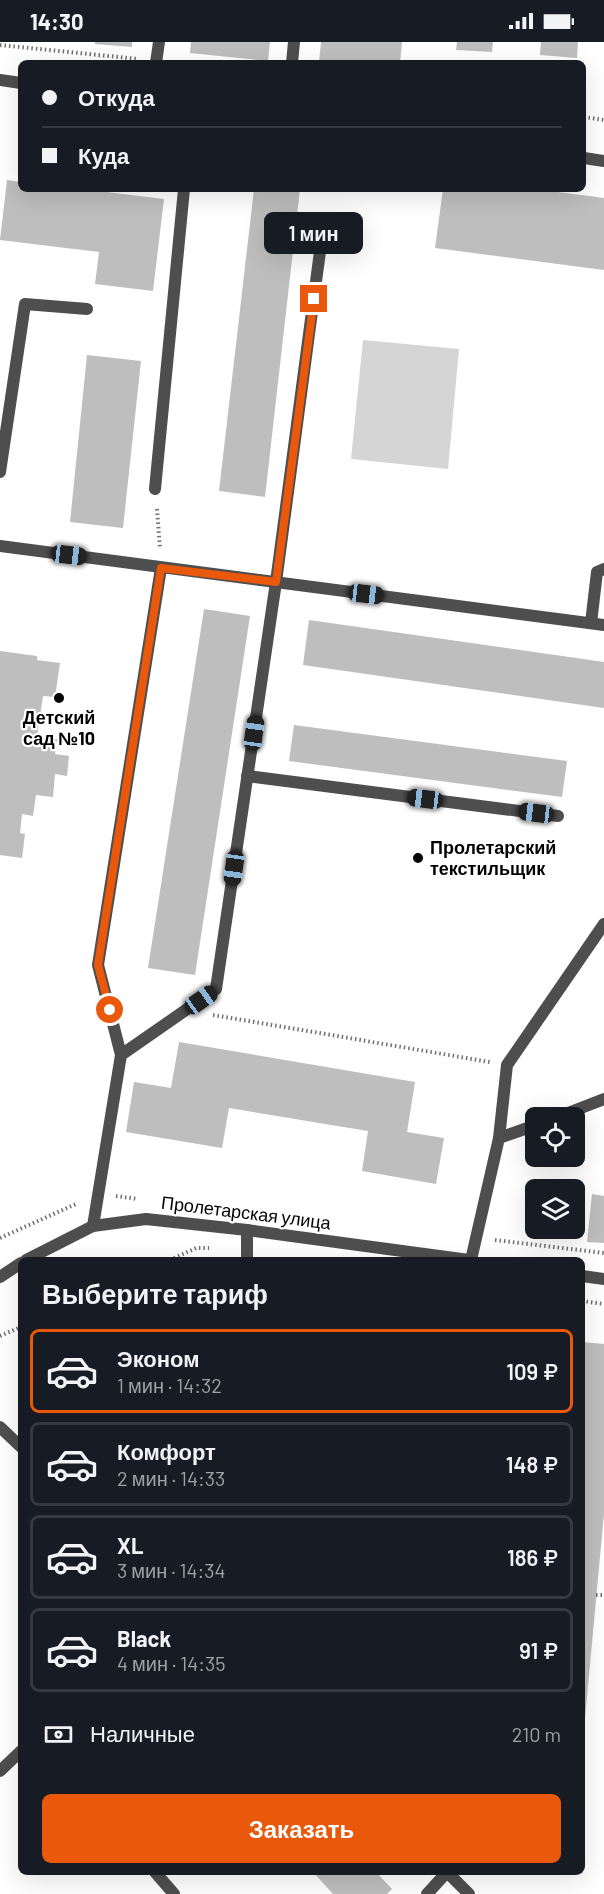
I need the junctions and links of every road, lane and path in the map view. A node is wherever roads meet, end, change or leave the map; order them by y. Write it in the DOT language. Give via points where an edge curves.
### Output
graph roads {
  1 [pos="159,42"];
  2 [pos="294,42"];
  3 [pos="0,45"];
  4 [pos="138,60"];
  5 [pos="156,60"];
  6 [pos="292,60"];
  7 [pos="0,80"];
  8 [pos="18,83"];
  9 [pos="586,117"];
  10 [pos="604,120"];
  11 [pos="586,158"];
  12 [pos="604,161"];
  13 [pos="184,192"];
  14 [pos="323,229"];
  15 [pos="87,309"];
  16 [pos="0,472"];
  17 [pos="155,489"];
  18 [pos="0,546"];
  19 [pos="161,568"];
  20 [pos="604,569"];
  21 [pos="276,582"];
  22 [pos="591,623"];
  23 [pos="604,625"];
  24 [pos="247,776"];
  25 [pos="558,816"];
  26 [pos="604,924"];
  27 [pos="186,1010"];
  28 [pos="121,1055"];
  29 [pos="507,1065"];
  30 [pos="604,1099"];
  31 [pos="583,1107"];
  32 [pos="525,1129"];
  33 [pos="499,1138"];
  34 [pos="93,1226"];
  35 [pos="246,1230"];
  36 [pos="32,1257"];
  37 [pos="248,1257"];
  38 [pos="448,1257"];
  39 [pos="471,1257"];
  40 [pos="18,1265"];
  41 [pos="585,1276"];
  42 [pos="0,1277"];
  43 [pos="604,1279"];
  44 [pos="585,1301"];
  45 [pos="604,1304"];
  46 [pos="18,1328"];
  47 [pos="0,1336"];
  48 [pos="0,1427"];
  49 [pos="18,1444"];
  50 [pos="596,1595"];
  51 [pos="604,1595"];
  52 [pos="18,1754"];
  53 [pos="0,1771"];
  54 [pos="158,1875"];
  55 [pos="444,1875"];
  56 [pos="450,1875"];
  57 [pos="174,1894"];
  58 [pos="427,1894"];
  59 [pos="470,1894"];
  1 -- 5 [label="street"];
  2 -- 6 [label="street"];
  3 -- 4 [label="path"];
  7 -- 8 [label="street"];
  9 -- 10 [label="path"];
  11 -- 12 [label="street"];
  13 -- 17 [label="street"];
  14 -- 21 [label="street"];
  15 -- 16 [label="street" via="25,304"];
  17 -- 19 [label="path"];
  18 -- 19 [label="street"];
  19 -- 21 [label="street"];
  19 -- 28 [label="street" via="98,965"];
  20 -- 22 [label="street" via="597,572"];
  21 -- 22 [label="street"];
  21 -- 24 [label="street"];
  22 -- 23 [label="street"];
  24 -- 25 [label="street"];
  24 -- 27 [label="street" via="216,989"];
  26 -- 29 [label="street"];
  27 -- 28 [label="street"];
  27 -- 29 [label="path"];
  28 -- 34 [label="street"];
  29 -- 33 [label="street"];
  30 -- 31 [label="street"];
  32 -- 33 [label="street"];
  33 -- 39 [label="street"];
  34 -- 35 [label="street, Пролетарская улица" via="146,1219"];
  34 -- 36 [label="street, Пролетарская улица"];
  35 -- 37 [label="street"];
  35 -- 38 [label="street, Пролетарская улица"];
  40 -- 42 [label="street"];
  41 -- 43 [label="street"];
  44 -- 45 [label="path"];
  46 -- 47 [label="path"];
  48 -- 49 [label="street"];
  50 -- 51 [label="path"];
  52 -- 53 [label="street"];
  54 -- 57 [label="street"];
  55 -- 58 [label="street"];
  56 -- 59 [label="street"];
}
